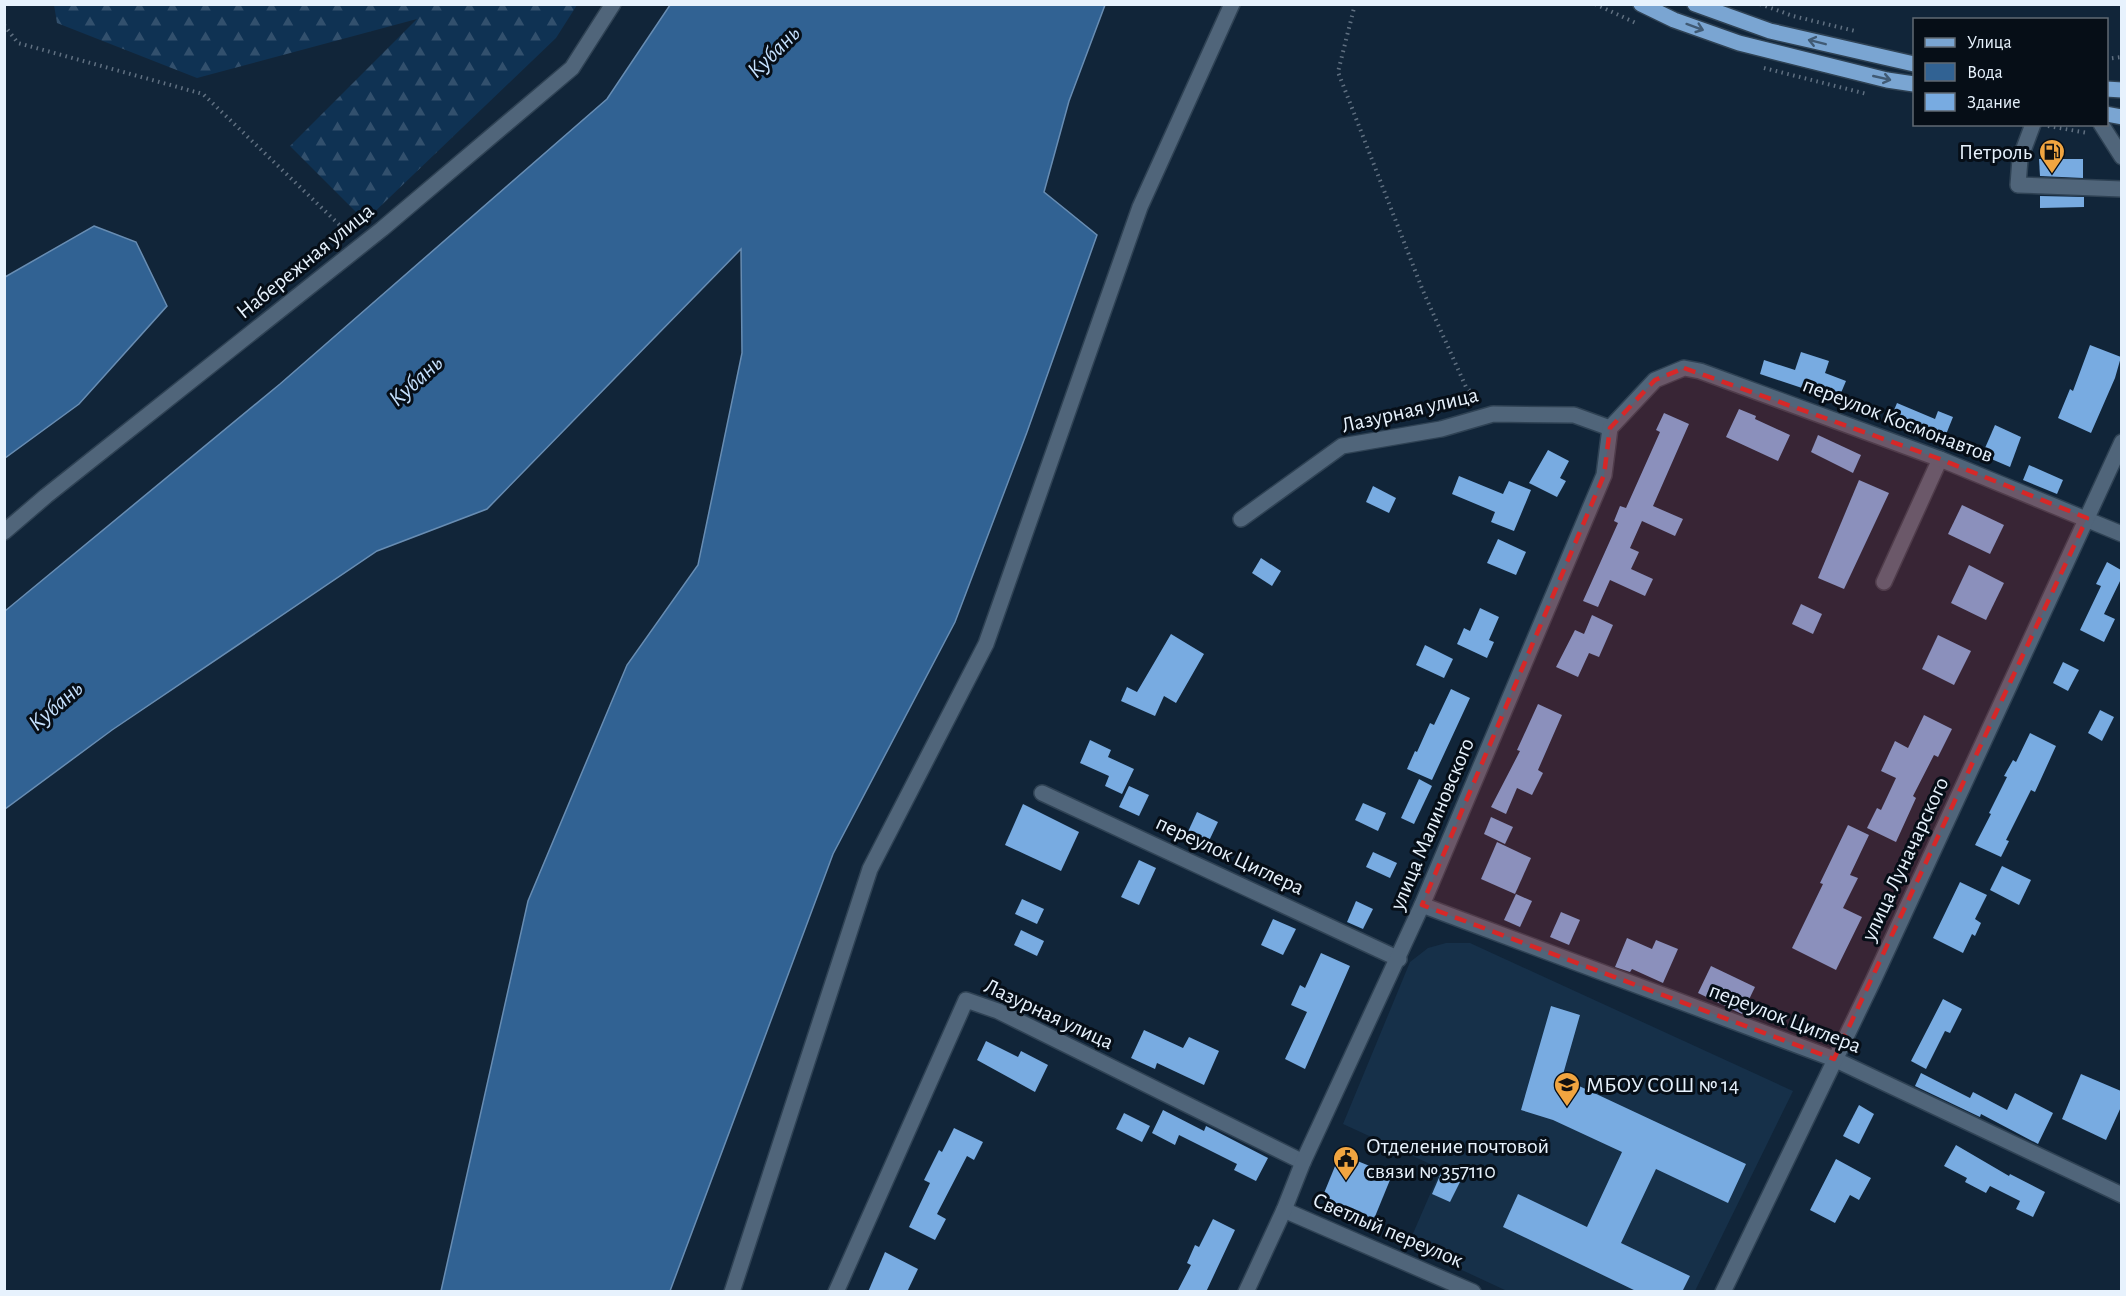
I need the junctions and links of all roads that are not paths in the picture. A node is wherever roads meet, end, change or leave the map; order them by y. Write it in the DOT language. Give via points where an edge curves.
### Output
graph roads {
  1 [pos="613,4"];
  2 [pos="1232,4"];
  3 [pos="1641,4"];
  4 [pos="1695,4"];
  5 [pos="1913,64"];
  6 [pos="1913,84"];
  7 [pos="2032,126"];
  8 [pos="2105,131"];
  9 [pos="2121,157"];
  10 [pos="2121,189"];
  11 [pos="1610,428"];
  12 [pos="2121,442"];
  13 [pos="1940,459"];
  14 [pos="2087,518"];
  15 [pos="1241,519"];
  16 [pos="4,532"];
  17 [pos="2121,534"];
  18 [pos="1884,582"];
  19 [pos="1042,793"];
  20 [pos="1422,905"];
  21 [pos="1399,959"];
  22 [pos="1834,1059"];
  23 [pos="1303,1162"];
  24 [pos="2121,1195"];
  25 [pos="1284,1210"];
  26 [pos="732,1292"];
  27 [pos="836,1292"];
  28 [pos="1246,1292"];
  29 [pos="1473,1292"];
  30 [pos="1723,1292"];
  1 -- 16 [label="street, Набережная улица" via="572,68 361,246"];
  2 -- 26 [label="street" via="1140,207 986,644 870,868"];
  3 -- 6 [label="main road, one-way" via="1739,43"];
  5 -- 4 [label="main road, one-way" via="1770,31"];
  7 -- 10 [label="street" via="2020,159 2018,185"];
  8 -- 9 [label="street"];
  11 -- 13 [label="street, переулок Космонавтов" via="1655,380 1684,368"];
  11 -- 15 [label="street, Лазурная улица" via="1574,415 1493,414 1441,429 1342,446"];
  11 -- 20 [label="street, улица Малиновского" via="1604,475"];
  12 -- 14 [label="street, улица Луначарского"];
  13 -- 14 [label="street, переулок Космонавтов"];
  13 -- 18 [label="street"];
  14 -- 17 [label="street, переулок Космонавтов"];
  14 -- 22 [label="street, улица Луначарского"];
  19 -- 21 [label="street, переулок Циглера"];
  20 -- 21 [label="street, улица Малиновского"];
  20 -- 22 [label="street, переулок Циглера"];
  21 -- 23 [label="street, улица Малиновского"];
  22 -- 24 [label="street, переулок Циглера"];
  22 -- 30 [label="street, улица Луначарского"];
  23 -- 25 [label="street, улица Малиновского"];
  23 -- 27 [label="street, Лазурная улица" via="998,1011 966,1000"];
  25 -- 28 [label="street, улица Малиновского"];
  25 -- 29 [label="street, Светлый переулок"];
}
